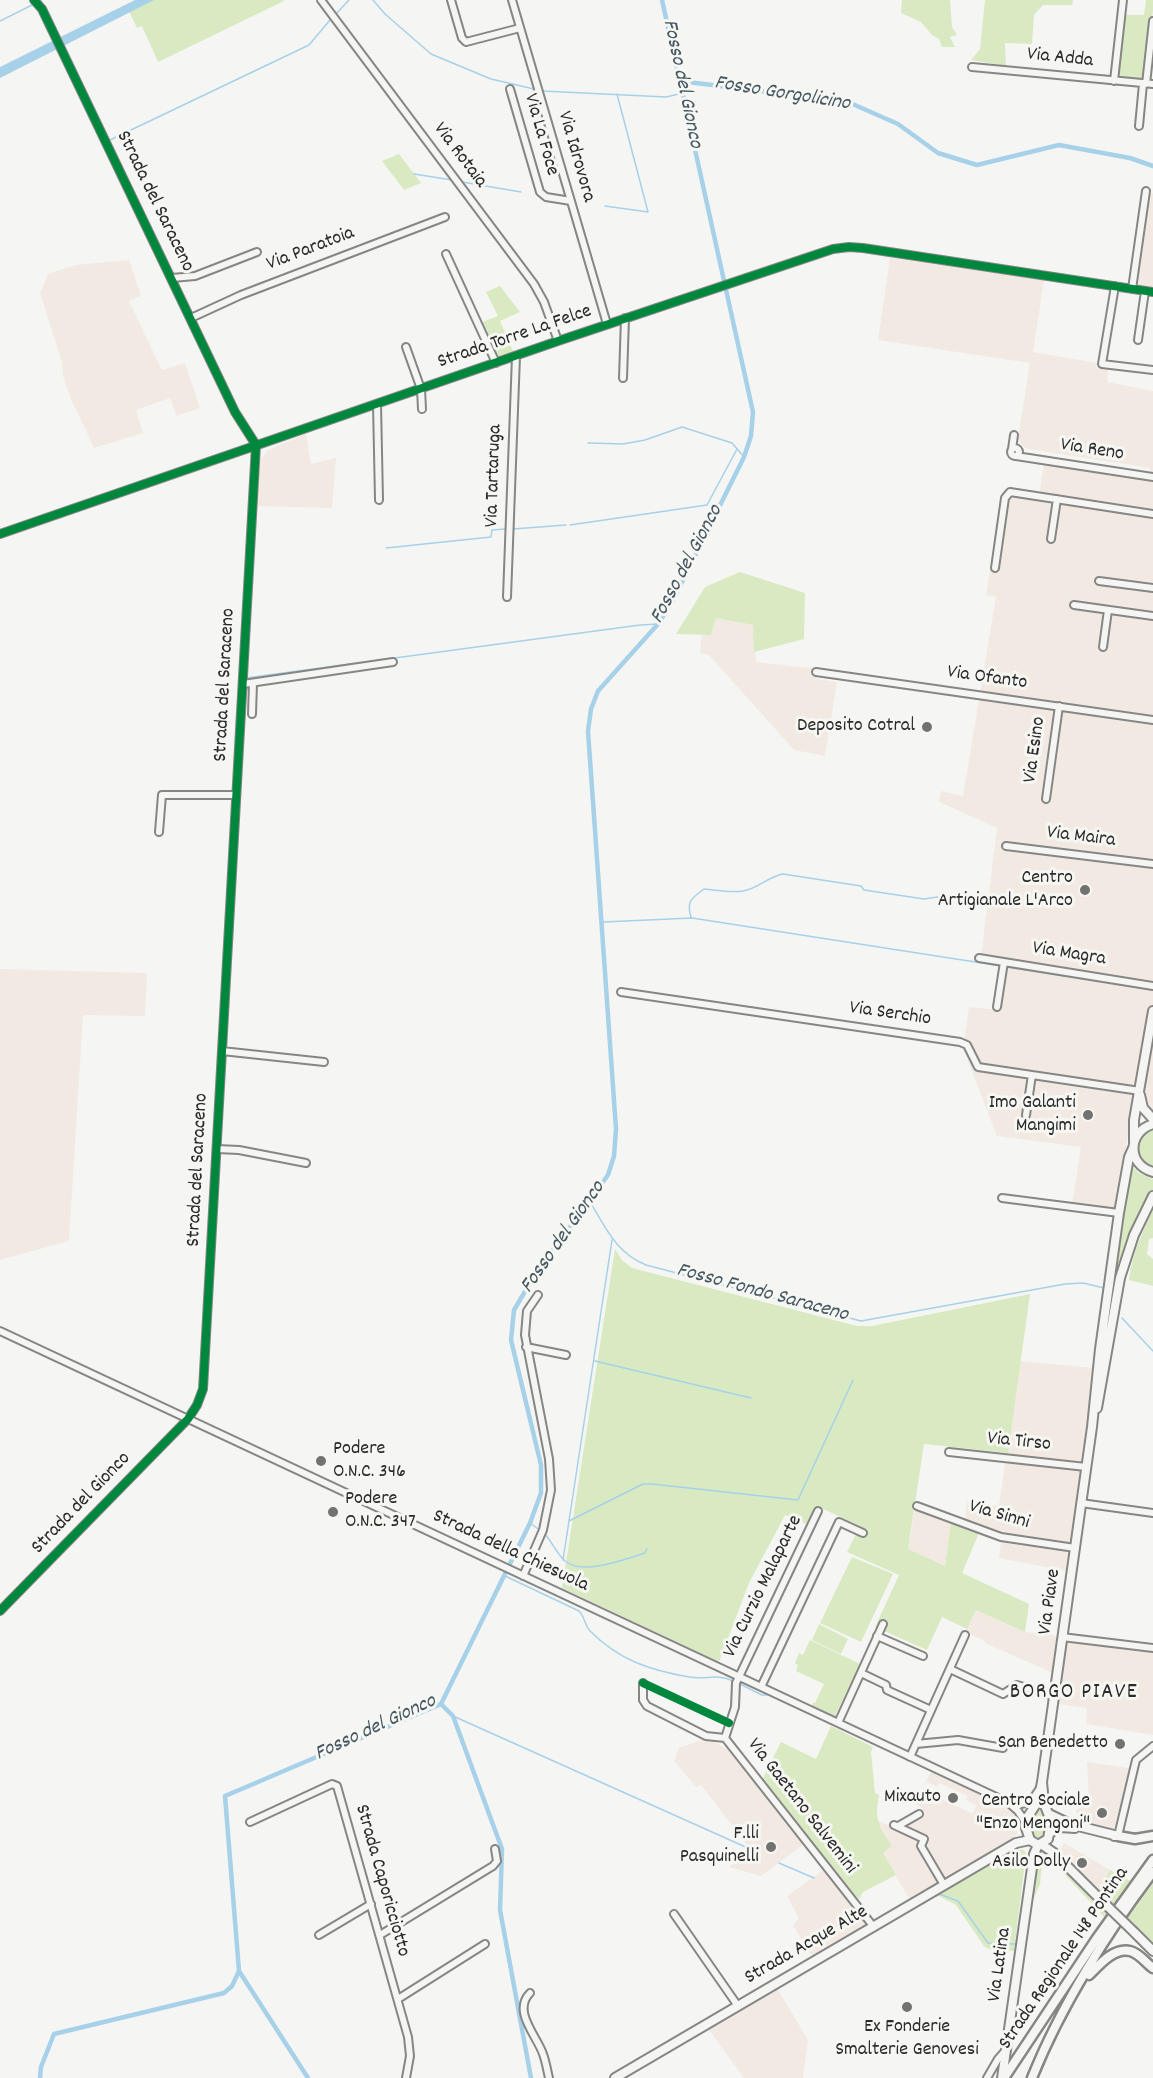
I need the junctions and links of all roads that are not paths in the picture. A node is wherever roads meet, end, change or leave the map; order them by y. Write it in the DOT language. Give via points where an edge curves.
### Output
graph roads {
  1 [pos="321,0"];
  2 [pos="451,0"];
  3 [pos="512,0"];
  4 [pos="1124,0"];
  5 [pos="36,2"];
  6 [pos="1153,21"];
  7 [pos="520,28"];
  8 [pos="972,67"];
  9 [pos="1114,81"];
  10 [pos="1147,84"];
  11 [pos="510,89"];
  12 [pos="1140,126"];
  13 [pos="1146,190"];
  14 [pos="571,201"];
  15 [pos="445,217"];
  16 [pos="257,252"];
  17 [pos="446,254"];
  18 [pos="172,278"];
  19 [pos="1115,286"];
  20 [pos="1132,289"];
  21 [pos="1145,291"];
  22 [pos="1153,292"];
  23 [pos="192,318"];
  24 [pos="626,318"];
  25 [pos="607,324"];
  26 [pos="558,340"];
  27 [pos="1138,340"];
  28 [pos="406,347"];
  29 [pos="516,356"];
  30 [pos="496,363"];
  31 [pos="1153,370"];
  32 [pos="623,378"];
  33 [pos="421,389"];
  34 [pos="376,404"];
  35 [pos="422,409"];
  36 [pos="1014,438"];
  37 [pos="256,445"];
  38 [pos="1153,477"];
  39 [pos="1057,499"];
  40 [pos="379,500"];
  41 [pos="1153,514"];
  42 [pos="0,534"];
  43 [pos="1051,539"];
  44 [pos="995,568"];
  45 [pos="1099,581"];
  46 [pos="1153,588"];
  47 [pos="507,597"];
  48 [pos="1074,605"];
  49 [pos="1108,610"];
  50 [pos="1153,616"];
  51 [pos="1103,647"];
  52 [pos="393,662"];
  53 [pos="816,672"];
  54 [pos="253,683"];
  55 [pos="243,684"];
  56 [pos="1059,706"];
  57 [pos="252,714"];
  58 [pos="1153,720"];
  59 [pos="237,795"];
  60 [pos="1046,799"];
  61 [pos="159,832"];
  62 [pos="1006,846"];
  63 [pos="1153,864"];
  64 [pos="979,958"];
  65 [pos="1004,962"];
  66 [pos="1153,986"];
  67 [pos="621,992"];
  68 [pos="997,1007"];
  69 [pos="1153,1011"];
  70 [pos="222,1051"];
  71 [pos="324,1062"];
  72 [pos="1032,1075"];
  73 [pos="1140,1090"];
  74 [pos="1026,1115"];
  75 [pos="1153,1119"];
  76 [pos="1153,1124"];
  77 [pos="1133,1144"];
  78 [pos="217,1149"];
  79 [pos="306,1163"];
  80 [pos="1153,1172"];
  81 [pos="1153,1196"];
  82 [pos="1002,1198"];
  83 [pos="1119,1214"];
  84 [pos="538,1295"];
  85 [pos="0,1332"];
  86 [pos="526,1347"];
  87 [pos="566,1355"];
  88 [pos="188,1419"];
  89 [pos="1092,1427"];
  90 [pos="949,1452"];
  91 [pos="1086,1467"];
  92 [pos="1081,1503"];
  93 [pos="917,1506"];
  94 [pos="818,1512"];
  95 [pos="1153,1513"];
  96 [pos="863,1533"];
  97 [pos="1075,1548"];
  98 [pos="523,1576"];
  99 [pos="0,1611"];
  100 [pos="883,1624"];
  101 [pos="966,1635"];
  102 [pos="877,1636"];
  103 [pos="1062,1637"];
  104 [pos="1153,1648"];
  105 [pos="923,1656"];
  106 [pos="950,1669"];
  107 [pos="861,1673"];
  108 [pos="739,1677"];
  109 [pos="643,1683"];
  110 [pos="761,1687"];
  111 [pos="1054,1696"];
  112 [pos="931,1710"];
  113 [pos="838,1723"];
  114 [pos="725,1738"];
  115 [pos="916,1744"];
  116 [pos="1153,1746"];
  117 [pos="1004,1748"];
  118 [pos="910,1757"];
  119 [pos="1042,1782"];
  120 [pos="1007,1802"];
  121 [pos="1019,1806"];
  122 [pos="1034,1807"];
  123 [pos="1048,1812"];
  124 [pos="919,1814"];
  125 [pos="250,1822"];
  126 [pos="1026,1825"];
  127 [pos="1118,1836"];
  128 [pos="1153,1836"];
  129 [pos="1040,1841"];
  130 [pos="1016,1843"];
  131 [pos="495,1849"];
  132 [pos="1153,1860"];
  133 [pos="1153,1874"];
  134 [pos="944,1885"];
  135 [pos="371,1904"];
  136 [pos="674,1914"];
  137 [pos="873,1926"];
  138 [pos="320,1935"];
  139 [pos="380,1935"];
  140 [pos="485,1944"];
  141 [pos="1153,1951"];
  142 [pos="1153,1968"];
  143 [pos="1075,1990"];
  144 [pos="530,1993"];
  145 [pos="398,2000"];
  146 [pos="738,2006"];
  147 [pos="1005,2051"];
  148 [pos="406,2078"];
  149 [pos="549,2078"];
  150 [pos="615,2078"];
  151 [pos="987,2078"];
  152 [pos="1003,2078"];
  153 [pos="1032,2078"];
  1 -- 26 [label="street, Via Rotaia" via="534,284"];
  2 -- 7 [label="street" via="466,42"];
  3 -- 7 [label="street, Via Idrovora"];
  4 -- 9 [label="street"];
  5 -- 18 [label="street, Strada del Saraceno"];
  6 -- 10 [label="street"];
  7 -- 14 [label="street, Via Idrovora"];
  8 -- 9 [label="street, Via Adda"];
  9 -- 10 [label="street, Via Adda"];
  10 -- 12 [label="street"];
  11 -- 14 [label="street, Via La Foce" via="540,192 546,197"];
  13 -- 20 [label="street"];
  14 -- 25 [label="street, Via Idrovora"];
  15 -- 23 [label="street, Via Paratoia" via="241,295"];
  16 -- 18 [label="street" via="195,276"];
  17 -- 30 [label="street"];
  18 -- 23 [label="street, Strada del Saraceno"];
  19 -- 20 [label="street, Strada Torre La Felce"];
  19 -- 24 [label="street, Strada Torre La Felce" via="849,247 818,252"];
  19 -- 31 [label="street" via="1102,364"];
  20 -- 21 [label="street, Strada Torre La Felce"];
  21 -- 22 [label="street, Strada Torre La Felce"];
  21 -- 27 [label="street"];
  23 -- 37 [label="street, Strada del Saraceno" via="235,412"];
  24 -- 25 [label="street, Strada Torre La Felce"];
  24 -- 32 [label="street"];
  25 -- 26 [label="street, Strada Torre La Felce"];
  26 -- 29 [label="street, Strada Torre La Felce"];
  28 -- 33 [label="street"];
  29 -- 30 [label="street, Strada Torre La Felce"];
  29 -- 47 [label="street, Via Tartaruga"];
  30 -- 33 [label="street, Strada Torre La Felce"];
  33 -- 34 [label="street, Strada Torre La Felce"];
  33 -- 35 [label="street"];
  34 -- 37 [label="street, Strada Torre La Felce"];
  34 -- 40 [label="street"];
  36 -- 38 [label="street, Via Reno" via="1016,451 1027,457"];
  37 -- 42 [label="street, Strada Torre La Felce"];
  37 -- 55 [label="street, Strada del Saraceno"];
  39 -- 41 [label="street"];
  39 -- 43 [label="street"];
  39 -- 44 [label="street" via="1008,494"];
  45 -- 46 [label="street"];
  48 -- 49 [label="street"];
  49 -- 50 [label="street"];
  49 -- 51 [label="street"];
  52 -- 54 [label="street"];
  53 -- 56 [label="street, Via Ofanto"];
  54 -- 55 [label="street"];
  54 -- 57 [label="street"];
  55 -- 59 [label="street, Strada del Saraceno"];
  56 -- 58 [label="street, Via Ofanto"];
  56 -- 60 [label="street, Via Esino"];
  59 -- 61 [label="street" via="162,795"];
  59 -- 70 [label="street, Strada del Saraceno"];
  62 -- 63 [label="street, Via Maira"];
  64 -- 65 [label="street, Via Magra"];
  65 -- 66 [label="street, Via Magra"];
  65 -- 68 [label="street"];
  67 -- 72 [label="street, Via Serchio" via="960,1042 967,1045 978,1067"];
  69 -- 73 [label="main road, Via Piave"];
  70 -- 71 [label="street"];
  70 -- 78 [label="street, Strada del Saraceno"];
  72 -- 73 [label="street, Via Serchio"];
  72 -- 74 [label="street"];
  73 -- 75 [label="main road" via="1143,1108"];
  73 -- 77 [label="main road, Via Piave"];
  76 -- 77 [label="main road" via="1141,1130"];
  77 -- 80 [label="main road" via="1137,1163"];
  77 -- 83 [label="main road, Via Piave"];
  78 -- 79 [label="street"];
  78 -- 88 [label="street, Strada del Saraceno" via="204,1380 199,1402"];
  81 -- 89 [label="main road, Via Piave" via="1136,1229 1122,1271"];
  82 -- 83 [label="street"];
  83 -- 89 [label="main road, Via Piave"];
  84 -- 86 [label="street" via="526,1317"];
  85 -- 88 [label="street, Strada della Chiesuola"];
  86 -- 87 [label="street"];
  86 -- 98 [label="street" via="548,1453 551,1490 543,1530"];
  88 -- 98 [label="street, Strada della Chiesuola"];
  88 -- 99 [label="street, Strada del Gionco"];
  89 -- 91 [label="main road, Via Piave"];
  90 -- 91 [label="street, Via Tirso"];
  91 -- 92 [label="main road, Via Piave"];
  92 -- 95 [label="street"];
  92 -- 97 [label="main road, Via Piave"];
  93 -- 97 [label="street, Via Sinni" via="1001,1537"];
  94 -- 108 [label="street, Via Curzio Malaparte"];
  96 -- 110 [label="street" via="839,1522"];
  97 -- 103 [label="main road, Via Piave"];
  98 -- 108 [label="street, Strada della Chiesuola"];
  100 -- 102 [label="street"];
  101 -- 106 [label="street"];
  102 -- 105 [label="street"];
  102 -- 107 [label="street"];
  103 -- 104 [label="street"];
  103 -- 111 [label="main road, Via Piave"];
  106 -- 111 [label="street" via="1003,1694 1017,1685"];
  106 -- 112 [label="street"];
  107 -- 112 [label="street"];
  107 -- 113 [label="street"];
  108 -- 110 [label="street, Strada della Chiesuola"];
  108 -- 114 [label="street, Via Gaetano Salvemini"];
  109 -- 114 [label="street, Via Gaetano Salvemini" via="647,1706 706,1736"];
  110 -- 113 [label="street, Strada della Chiesuola"];
  111 -- 119 [label="main road, Via Piave"];
  112 -- 115 [label="street"];
  113 -- 118 [label="street, Strada della Chiesuola"];
  114 -- 137 [label="street, Via Gaetano Salvemini"];
  115 -- 117 [label="street" via="958,1740"];
  115 -- 118 [label="street"];
  116 -- 127 [label="street" via="1136,1760"];
  118 -- 120 [label="street, Strada della Chiesuola"];
  119 -- 121 [label="street" via="1032,1800"];
  119 -- 122 [label="main road, Via Piave"];
  119 -- 123 [label="main road, Via Piave"];
  120 -- 121 [label="street, Strada della Chiesuola"];
  120 -- 126 [label="street, Strada della Chiesuola"];
  121 -- 122 [label="street, Strada della Chiesuola"];
  122 -- 123 [label="main road" via="1041,1806"];
  122 -- 126 [label="main road, Via Piave"];
  123 -- 127 [label="main road" via="1070,1824"];
  123 -- 129 [label="main road, Via Piave" via="1051,1826"];
  124 -- 134 [label="street" via="896,1826 924,1839 921,1846"];
  125 -- 135 [label="street, Strada Caporicciotto" via="336,1785"];
  126 -- 129 [label="main road"];
  126 -- 130 [label="main road, Strada Acque Alte"];
  127 -- 128 [label="highway"];
  127 -- 129 [label="street" via="1066,1827"];
  129 -- 130 [label="main road, Strada Acque Alte"];
  129 -- 141 [label="main road, bridge"];
  129 -- 147 [label="main road, Via Latina" via="1034,1858"];
  130 -- 134 [label="main road, Strada Acque Alte"];
  131 -- 139 [label="street" via="494,1866"];
  132 -- 152 [label="highway, Strada Regionale 148 Pontina"];
  133 -- 143 [label="highway, Strada Regionale 148 Pontina"];
  134 -- 137 [label="main road, Strada Acque Alte"];
  135 -- 138 [label="street"];
  135 -- 139 [label="street, Strada Caporicciotto"];
  136 -- 146 [label="street"];
  137 -- 146 [label="main road, Strada Acque Alte"];
  139 -- 145 [label="street, Strada Caporicciotto"];
  140 -- 145 [label="street"];
  142 -- 143 [label="highway" via="1132,1952 1118,1952 1103,1961"];
  143 -- 153 [label="highway, Strada Regionale 148 Pontina"];
  144 -- 149 [label="street" via="524,2000 524,2010 544,2055"];
  145 -- 148 [label="street, Strada Caporicciotto" via="410,2045"];
  146 -- 150 [label="main road, Strada Acque Alte"];
  147 -- 151 [label="street"];
  147 -- 152 [label="main road, Via Latina"];
}
